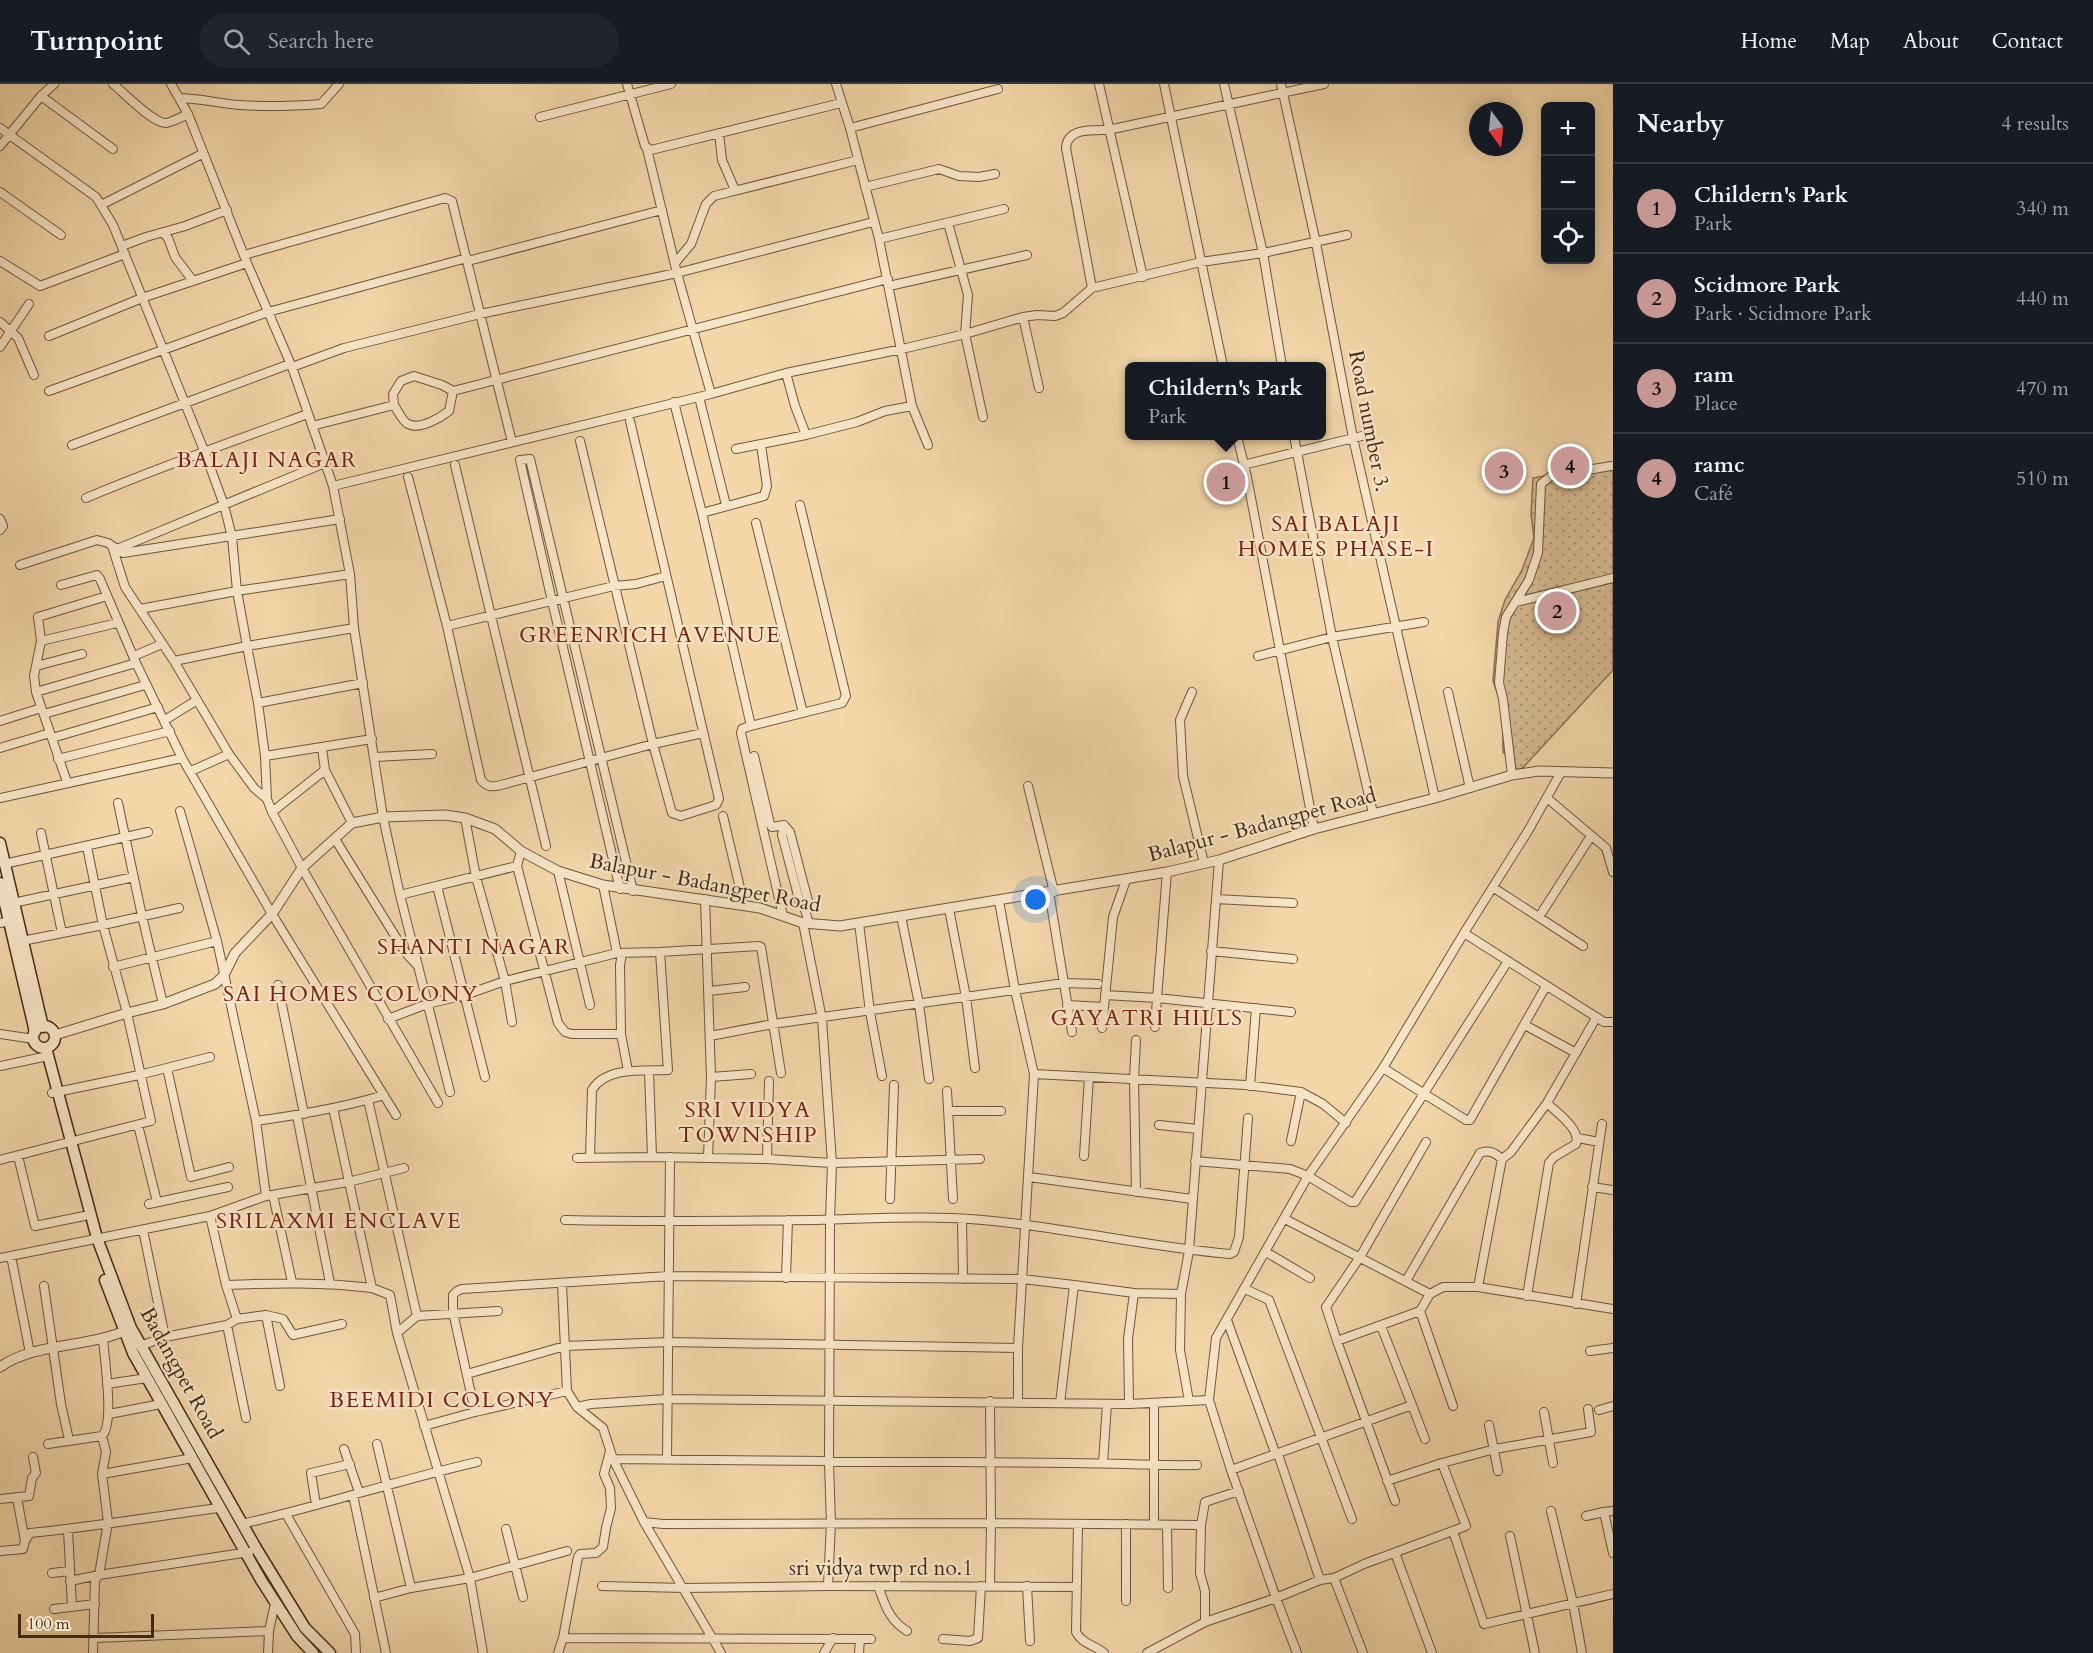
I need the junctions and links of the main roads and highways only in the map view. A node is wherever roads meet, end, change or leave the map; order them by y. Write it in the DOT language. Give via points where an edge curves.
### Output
graph roads {
  1 [pos="0,843"];
  2 [pos="0,884"];
  3 [pos="5,922"];
  4 [pos="55,1035"];
  5 [pos="41,1044"];
  6 [pos="68,1144"];
  7 [pos="94,1239"];
  8 [pos="127,1330"];
  9 [pos="251,1551"];
  10 [pos="313,1653"];
  11 [pos="330,1653"];
  1 -- 5 [label="main road, Badangpet Road"];
  2 -- 3 [label="main road, Badangpet Road"];
  3 -- 5 [label="main road, Badangpet Road"];
  4 -- 5 [label="main road" via="49,1028"];
  5 -- 6 [label="main road, Badangpet Road"];
  6 -- 7 [label="main road, Badangpet Road"];
  6 -- 7 [label="main road, Badangpet Road" via="84,1216"];
  7 -- 8 [label="main road, Badangpet Road"];
  8 -- 9 [label="main road, Badangpet Road" via="140,1346 242,1524"];
  8 -- 9 [label="main road, Badangpet Road" via="147,1378 219,1508"];
  9 -- 10 [label="main road, Badangpet Road" via="275,1603"];
  9 -- 11 [label="main road, Badangpet Road" via="305,1628"];
}
